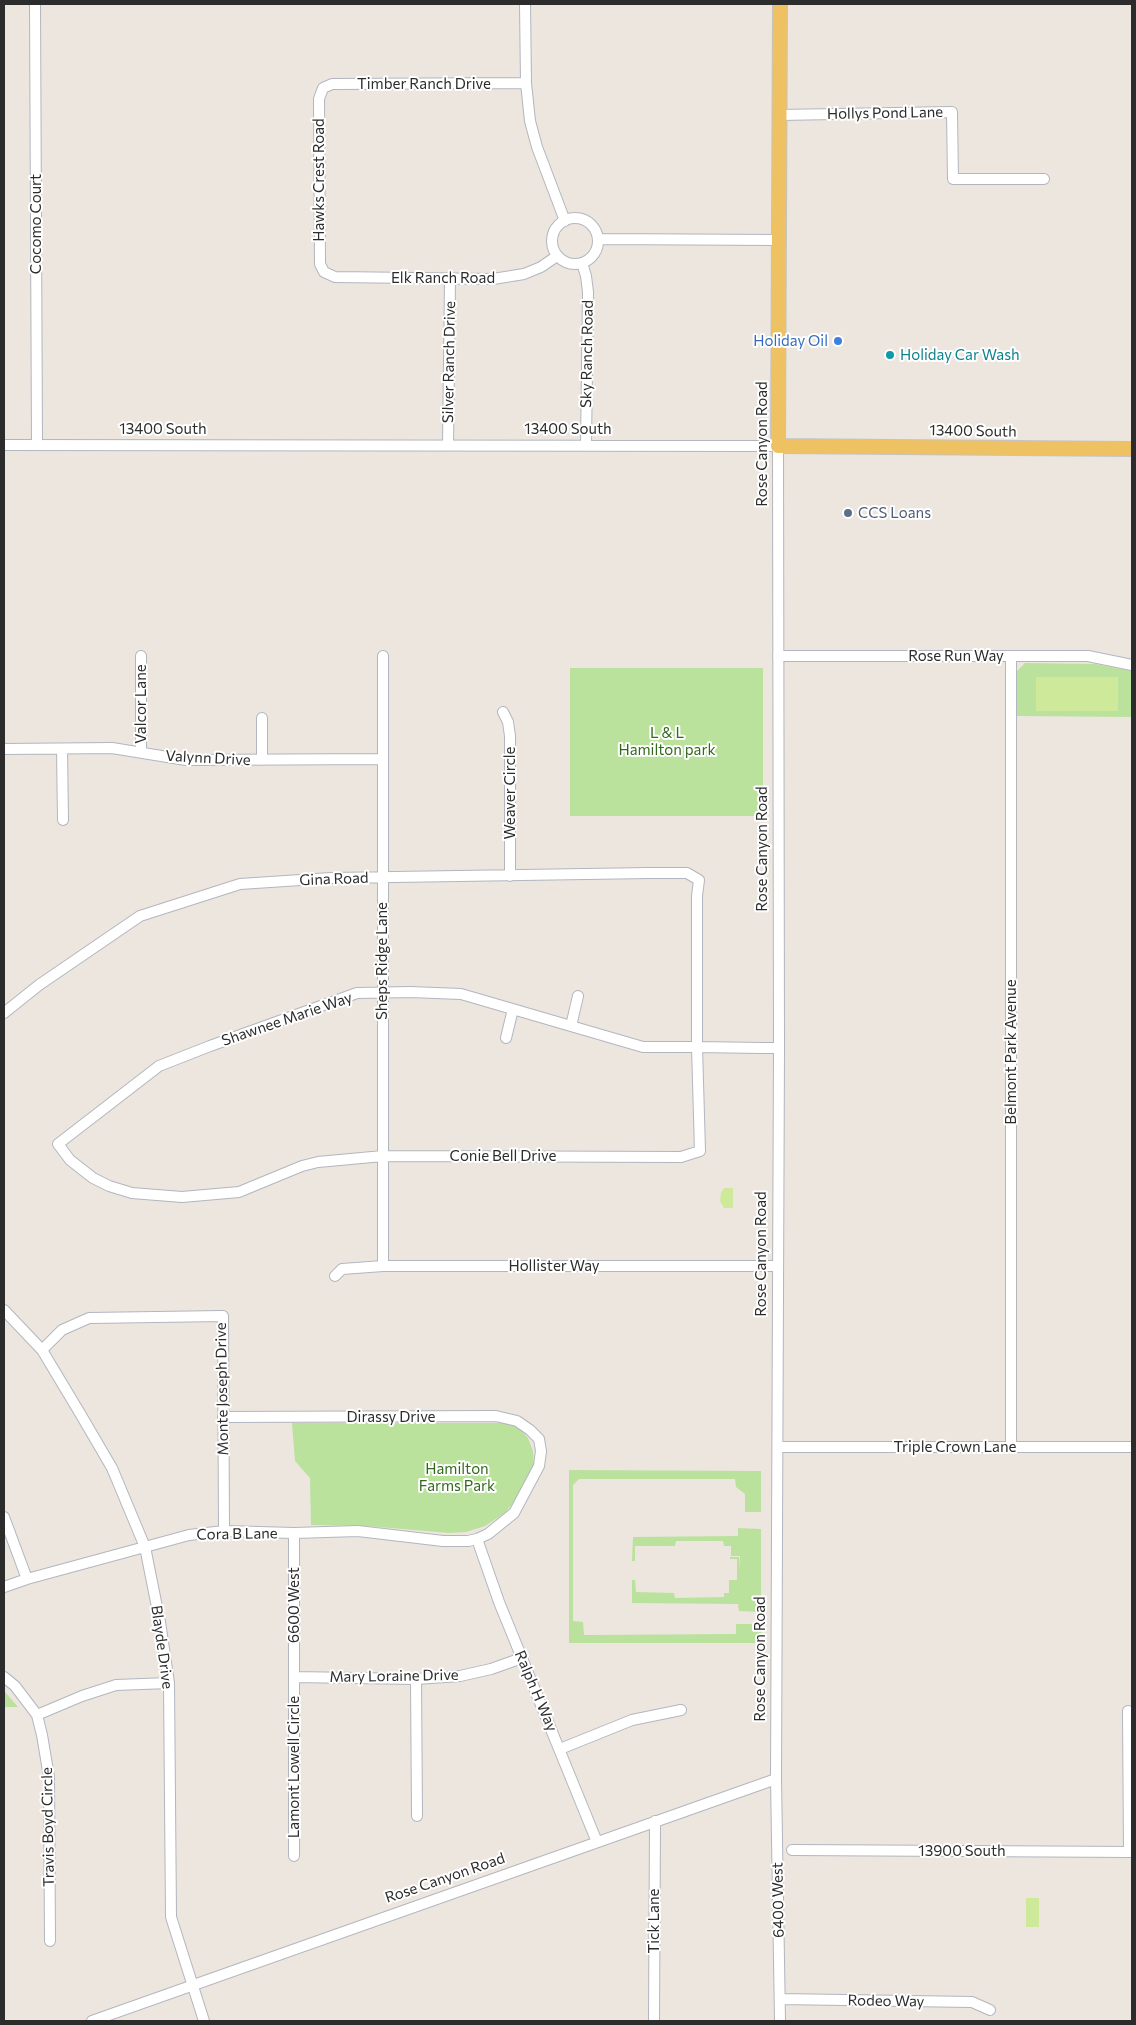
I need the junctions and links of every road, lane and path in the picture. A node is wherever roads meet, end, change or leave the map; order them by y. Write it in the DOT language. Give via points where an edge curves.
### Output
graph roads {
  1 [pos="35,4"];
  2 [pos="525,4"];
  3 [pos="780,4"];
  4 [pos="526,83"];
  5 [pos="323,88"];
  6 [pos="779,115"];
  7 [pos="1044,180"];
  8 [pos="565,221"];
  9 [pos="598,239"];
  10 [pos="779,240"];
  11 [pos="557,256"];
  12 [pos="582,263"];
  13 [pos="324,272"];
  14 [pos="450,278"];
  15 [pos="4,445"];
  16 [pos="37,445"];
  17 [pos="448,445"];
  18 [pos="586,446"];
  19 [pos="778,446"];
  20 [pos="1132,449"];
  21 [pos="141,656"];
  22 [pos="384,656"];
  23 [pos="778,656"];
  24 [pos="1011,656"];
  25 [pos="1132,665"];
  26 [pos="503,712"];
  27 [pos="262,718"];
  28 [pos="4,748"];
  29 [pos="62,748"];
  30 [pos="141,752"];
  31 [pos="382,759"];
  32 [pos="262,760"];
  33 [pos="63,820"];
  34 [pos="510,876"];
  35 [pos="382,877"];
  36 [pos="699,880"];
  37 [pos="382,992"];
  38 [pos="578,996"];
  39 [pos="513,1009"];
  40 [pos="4,1013"];
  41 [pos="571,1026"];
  42 [pos="506,1038"];
  43 [pos="697,1048"];
  44 [pos="779,1048"];
  45 [pos="58,1144"];
  46 [pos="383,1156"];
  47 [pos="384,1266"];
  48 [pos="777,1266"];
  49 [pos="335,1276"];
  50 [pos="4,1310"];
  51 [pos="42,1350"];
  52 [pos="223,1417"];
  53 [pos="778,1447"];
  54 [pos="1010,1447"];
  55 [pos="1132,1447"];
  56 [pos="4,1517"];
  57 [pos="224,1531"];
  58 [pos="294,1533"];
  59 [pos="477,1538"];
  60 [pos="145,1547"];
  61 [pos="27,1578"];
  62 [pos="4,1587"];
  63 [pos="522,1658"];
  64 [pos="4,1677"];
  65 [pos="294,1677"];
  66 [pos="416,1679"];
  67 [pos="169,1683"];
  68 [pos="681,1710"];
  69 [pos="1128,1711"];
  70 [pos="37,1715"];
  71 [pos="560,1749"];
  72 [pos="776,1779"];
  73 [pos="417,1816"];
  74 [pos="655,1821"];
  75 [pos="597,1842"];
  76 [pos="792,1850"];
  77 [pos="1130,1852"];
  78 [pos="294,1856"];
  79 [pos="50,1940"];
  80 [pos="193,1985"];
  81 [pos="780,1999"];
  82 [pos="990,2010"];
  83 [pos="92,2021"];
  84 [pos="204,2021"];
  85 [pos="654,2021"];
  86 [pos="780,2021"];
  1 -- 16 [label="street, Cocomo Court"];
  2 -- 4 [label="street"];
  3 -- 6 [label="main road, Rose Canyon Road"];
  4 -- 5 [label="street, Timber Ranch Drive" via="332,84"];
  4 -- 8 [label="street" via="533,134"];
  5 -- 13 [label="street, Hawks Crest Road" via="319,99 320,264"];
  6 -- 7 [label="street, Hollys Pond Lane" via="952,112 953,180"];
  6 -- 10 [label="main road, Rose Canyon Road"];
  8 -- 9 [label="street" via="580,219 588,223"];
  8 -- 11 [label="street" via="553,236"];
  9 -- 10 [label="street"];
  9 -- 12 [label="street" via="594,254"];
  10 -- 19 [label="main road, Rose Canyon Road"];
  11 -- 12 [label="street" via="566,262"];
  11 -- 14 [label="street, Elk Ranch Road" via="541,267 514,277"];
  12 -- 18 [label="street, Sky Ranch Road" via="588,292"];
  13 -- 14 [label="street, Elk Ranch Road" via="335,278"];
  14 -- 17 [label="street, Silver Ranch Drive"];
  15 -- 16 [label="street, 13400 South"];
  16 -- 17 [label="street, 13400 South"];
  17 -- 18 [label="street, 13400 South"];
  18 -- 19 [label="street, 13400 South"];
  19 -- 20 [label="main road, 13400 South"];
  19 -- 23 [label="street, Rose Canyon Road"];
  21 -- 30 [label="street, Valcor Lane"];
  22 -- 31 [label="street, Sheps Ridge Lane"];
  23 -- 24 [label="street, Rose Run Way"];
  23 -- 44 [label="street, Rose Canyon Road"];
  24 -- 25 [label="street, Rose Run Way" via="1095,657"];
  24 -- 54 [label="street, Belmont Park Avenue"];
  26 -- 34 [label="street, Weaver Circle" via="510,736"];
  27 -- 32 [label="street"];
  28 -- 29 [label="street, Valynn Drive"];
  29 -- 30 [label="street, Valynn Drive" via="112,748"];
  29 -- 33 [label="street"];
  30 -- 32 [label="street, Valynn Drive" via="186,760"];
  31 -- 32 [label="street, Valynn Drive"];
  31 -- 35 [label="street, Sheps Ridge Lane"];
  34 -- 35 [label="street, Gina Road"];
  34 -- 36 [label="street, Gina Road" via="687,873"];
  35 -- 37 [label="street, Sheps Ridge Lane"];
  35 -- 40 [label="street, Gina Road" via="240,884 140,916"];
  36 -- 43 [label="street, Conie Bell Drive" via="696,896"];
  37 -- 39 [label="street, Shawnee Marie Way" via="460,994"];
  37 -- 45 [label="street, Shawnee Marie Way" via="357,993 160,1066"];
  37 -- 46 [label="street, Sheps Ridge Lane"];
  38 -- 41 [label="street"];
  39 -- 41 [label="street, Shawnee Marie Way"];
  39 -- 42 [label="street"];
  41 -- 43 [label="street, Shawnee Marie Way" via="643,1047"];
  43 -- 44 [label="street, Shawnee Marie Way"];
  43 -- 46 [label="street, Conie Bell Drive" via="700,1151 681,1157"];
  44 -- 48 [label="street, Rose Canyon Road"];
  45 -- 46 [label="street, Conie Bell Drive" via="70,1160 109,1186 132,1193 182,1197 239,1192 318,1162"];
  46 -- 47 [label="street, Sheps Ridge Lane"];
  47 -- 48 [label="street, Hollister Way"];
  47 -- 49 [label="street, Hollister Way" via="342,1269"];
  48 -- 53 [label="street, Rose Canyon Road"];
  50 -- 51 [label="street, Blayde Drive"];
  51 -- 52 [label="street, Monte Joseph Drive" via="62,1330 89,1318 223,1316"];
  51 -- 60 [label="street, Blayde Drive" via="112,1468"];
  52 -- 57 [label="street, Monte Joseph Drive"];
  52 -- 59 [label="street, Dirassy Drive" via="496,1416 517,1421 539,1438 539,1466 514,1513 488,1534"];
  53 -- 54 [label="street, Triple Crown Lane"];
  53 -- 72 [label="street, Rose Canyon Road"];
  54 -- 55 [label="street, Triple Crown Lane"];
  56 -- 61 [label="street"];
  57 -- 58 [label="street, Cora B Lane"];
  57 -- 60 [label="street, Cora B Lane" via="189,1535"];
  58 -- 59 [label="street, Cora B Lane" via="358,1531 442,1541"];
  58 -- 65 [label="street, 6600 West"];
  59 -- 63 [label="street, Ralph H Way"];
  60 -- 61 [label="street, Cora B Lane"];
  60 -- 67 [label="street, Blayde Drive"];
  61 -- 62 [label="street, Cora B Lane"];
  63 -- 66 [label="street, Mary Loraine Drive" via="460,1676"];
  63 -- 71 [label="street, Ralph H Way"];
  64 -- 70 [label="street"];
  65 -- 66 [label="street, Mary Loraine Drive"];
  65 -- 78 [label="street, Lamont Lowell Circle"];
  66 -- 73 [label="street"];
  67 -- 70 [label="street" via="116,1685"];
  67 -- 80 [label="street, Blayde Drive" via="171,1917"];
  68 -- 71 [label="street" via="632,1720"];
  69 -- 77 [label="street"];
  70 -- 79 [label="street, Travis Boyd Circle" via="49,1777"];
  71 -- 75 [label="street, Ralph H Way"];
  72 -- 74 [label="street, Rose Canyon Road"];
  72 -- 81 [label="street, 6400 West"];
  74 -- 75 [label="street, Rose Canyon Road"];
  74 -- 85 [label="street, Tick Lane"];
  75 -- 80 [label="street, Rose Canyon Road"];
  76 -- 77 [label="street, 13900 South"];
  80 -- 83 [label="street, Rose Canyon Road"];
  80 -- 84 [label="street, Blayde Drive"];
  81 -- 82 [label="street, Rodeo Way" via="972,2002"];
  81 -- 86 [label="street, 6400 West"];
}
